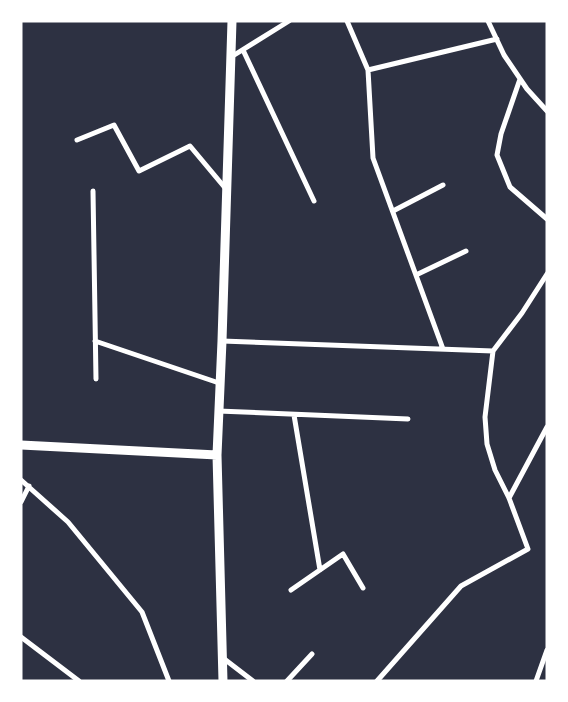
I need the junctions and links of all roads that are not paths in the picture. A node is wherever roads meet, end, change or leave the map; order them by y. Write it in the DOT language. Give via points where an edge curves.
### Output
graph roads {
  1 [pos="232,21"];
  2 [pos="289,21"];
  3 [pos="347,21"];
  4 [pos="488,21"];
  5 [pos="497,39"];
  6 [pos="244,50"];
  7 [pos="230,58"];
  8 [pos="368,70"];
  9 [pos="520,79"];
  10 [pos="547,111"];
  11 [pos="77,140"];
  12 [pos="443,185"];
  13 [pos="227,190"];
  14 [pos="93,191"];
  15 [pos="314,202"];
  16 [pos="392,211"];
  17 [pos="547,218"];
  18 [pos="466,251"];
  19 [pos="547,274"];
  20 [pos="416,275"];
  21 [pos="95,341"];
  22 [pos="222,341"];
  23 [pos="443,349"];
  24 [pos="493,351"];
  25 [pos="96,379"];
  26 [pos="220,383"];
  27 [pos="218,412"];
  28 [pos="294,415"];
  29 [pos="408,419"];
  30 [pos="547,427"];
  31 [pos="21,445"];
  32 [pos="217,455"];
  33 [pos="21,480"];
  34 [pos="29,486"];
  35 [pos="509,498"];
  36 [pos="21,502"];
  37 [pos="320,570"];
  38 [pos="363,588"];
  39 [pos="291,590"];
  40 [pos="21,637"];
  41 [pos="547,650"];
  42 [pos="312,654"];
  43 [pos="223,658"];
  44 [pos="79,681"];
  45 [pos="169,681"];
  46 [pos="223,681"];
  47 [pos="253,681"];
  48 [pos="287,681"];
  49 [pos="377,681"];
  50 [pos="536,681"];
  1 -- 7 [label="street"];
  2 -- 6 [label="street"];
  3 -- 8 [label="street"];
  4 -- 5 [label="street"];
  5 -- 8 [label="street"];
  5 -- 9 [label="street"];
  6 -- 7 [label="street"];
  6 -- 15 [label="street"];
  7 -- 13 [label="street"];
  8 -- 16 [label="street" via="374,158"];
  9 -- 10 [label="street"];
  9 -- 17 [label="street" via="497,155 510,187"];
  11 -- 13 [label="street" via="114,126 140,170 190,146"];
  12 -- 16 [label="street"];
  13 -- 22 [label="street"];
  14 -- 21 [label="street"];
  16 -- 20 [label="street"];
  18 -- 20 [label="street"];
  19 -- 24 [label="street"];
  20 -- 23 [label="street"];
  21 -- 25 [label="street"];
  21 -- 26 [label="street"];
  22 -- 23 [label="street"];
  22 -- 26 [label="street"];
  23 -- 24 [label="street"];
  24 -- 35 [label="street" via="485,418 487,444"];
  26 -- 27 [label="street"];
  27 -- 28 [label="street"];
  27 -- 32 [label="street"];
  28 -- 29 [label="street"];
  28 -- 37 [label="street"];
  30 -- 35 [label="street"];
  31 -- 32 [label="street"];
  32 -- 43 [label="street"];
  33 -- 34 [label="street"];
  34 -- 36 [label="street"];
  34 -- 45 [label="street" via="68,522 142,612"];
  35 -- 49 [label="street" via="528,549 461,586"];
  37 -- 38 [label="street" via="343,554"];
  37 -- 39 [label="street"];
  40 -- 44 [label="street"];
  41 -- 50 [label="street"];
  42 -- 48 [label="street"];
  43 -- 46 [label="street"];
  43 -- 47 [label="street"];
}
